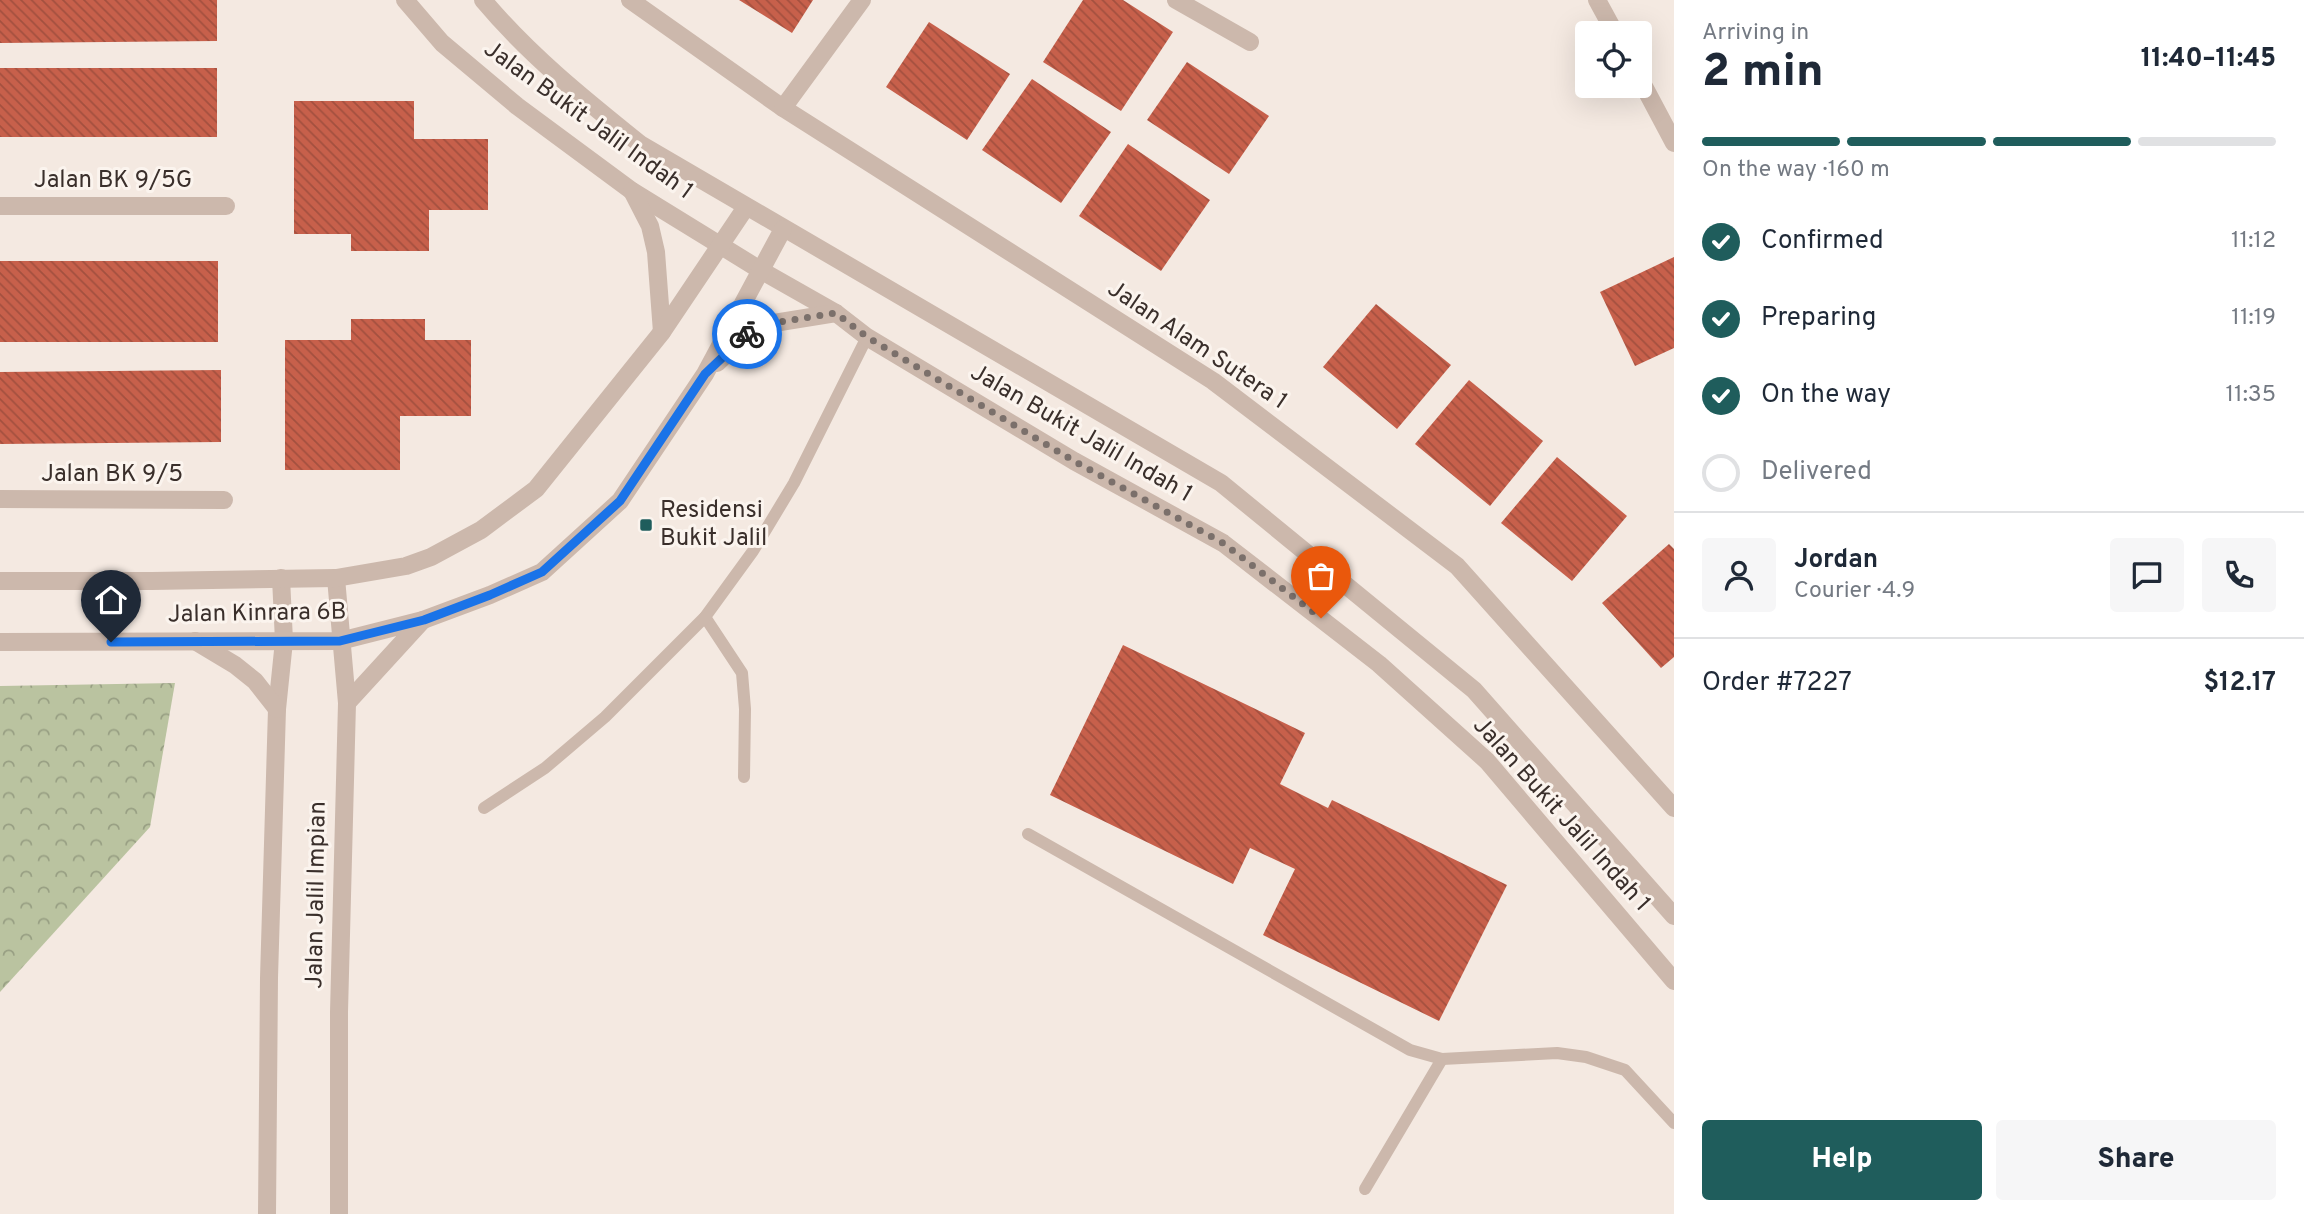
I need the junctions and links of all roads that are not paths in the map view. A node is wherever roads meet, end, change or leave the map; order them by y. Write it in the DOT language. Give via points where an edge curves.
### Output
graph roads {
  1 [pos="405,0"];
  2 [pos="483,0"];
  3 [pos="630,0"];
  4 [pos="862,0"];
  5 [pos="1176,0"];
  6 [pos="1597,0"];
  7 [pos="1608,21"];
  8 [pos="1250,42"];
  9 [pos="1650,98"];
  10 [pos="783,108"];
  11 [pos="1674,143"];
  12 [pos="632,191"];
  13 [pos="0,206"];
  14 [pos="226,206"];
  15 [pos="746,206"];
  16 [pos="783,229"];
  17 [pos="721,245"];
  18 [pos="762,271"];
  19 [pos="836,313"];
  20 [pos="662,332"];
  21 [pos="867,337"];
  22 [pos="705,374"];
  23 [pos="0,499"];
  24 [pos="224,500"];
  25 [pos="281,578"];
  26 [pos="336,578"];
  27 [pos="0,581"];
  28 [pos="705,617"];
  29 [pos="424,620"];
  30 [pos="340,641"];
  31 [pos="0,642"];
  32 [pos="195,642"];
  33 [pos="284,642"];
  34 [pos="346,703"];
  35 [pos="277,709"];
  36 [pos="744,777"];
  37 [pos="484,808"];
  38 [pos="1674,808"];
  39 [pos="1028,834"];
  40 [pos="1674,916"];
  41 [pos="1674,981"];
  42 [pos="1442,1059"];
  43 [pos="1674,1123"];
  44 [pos="1365,1189"];
  45 [pos="267,1214"];
  46 [pos="340,1214"];
  1 -- 12 [label="street, Jalan Bukit Jalil Indah 1" via="453,52 517,106"];
  2 -- 15 [label="street, Jalan Bukit Jalil Indah 1" via="553,74 640,144"];
  3 -- 10 [label="street, Jalan Alam Sutera 1"];
  4 -- 10 [label="street"];
  5 -- 8 [label="street"];
  6 -- 7 [label="street"];
  9 -- 11 [label="street"];
  10 -- 38 [label="street, Jalan Alam Sutera 1" via="1213,381 1457,566"];
  12 -- 17 [label="street, Jalan Bukit Jalil Indah 1"];
  12 -- 20 [label="street" via="653,239"];
  13 -- 14 [label="street, Jalan BK 9/5G"];
  15 -- 16 [label="street, Jalan Bukit Jalil Indah 1"];
  15 -- 17 [label="street, Jalan Kinrara 6B"];
  16 -- 18 [label="street, Jalan Kinrara 6B"];
  16 -- 40 [label="street, Jalan Bukit Jalil Indah 1" via="1221,483 1474,690"];
  17 -- 18 [label="street, Jalan Bukit Jalil Indah 1"];
  17 -- 20 [label="street, Jalan Kinrara 6B"];
  18 -- 19 [label="street, Jalan Bukit Jalil Indah 1"];
  18 -- 22 [label="street, Jalan Kinrara 6B"];
  19 -- 21 [label="street, Jalan Bukit Jalil Indah 1"];
  19 -- 22 [label="street" via="774,323 749,333"];
  20 -- 26 [label="street, Jalan Kinrara 6B" via="536,489 507,512 431,557"];
  21 -- 28 [label="lane" via="794,483"];
  21 -- 41 [label="street, Jalan Bukit Jalil Indah 1" via="1074,461 1223,543 1379,664 1487,761"];
  22 -- 29 [label="street, Jalan Kinrara 6B" via="620,501 542,572"];
  23 -- 24 [label="street, Jalan BK 9/5"];
  25 -- 26 [label="street, Jalan Kinrara 6B"];
  25 -- 27 [label="street, Jalan Kinrara 6B"];
  25 -- 33 [label="street, Jalan Jalil Impian"];
  26 -- 30 [label="street, Jalan Jalil Impian"];
  28 -- 36 [label="lane" via="742,673"];
  28 -- 37 [label="lane" via="606,718 545,768"];
  29 -- 30 [label="street, Jalan Kinrara 6B"];
  29 -- 34 [label="street"];
  30 -- 33 [label="street, Jalan Kinrara 6B"];
  30 -- 34 [label="street, Jalan Jalil Impian"];
  31 -- 32 [label="street, Jalan Kinrara 6B"];
  32 -- 33 [label="street, Jalan Kinrara 6B"];
  32 -- 35 [label="street" via="255,681"];
  33 -- 35 [label="street, Jalan Jalil Impian"];
  34 -- 46 [label="street, Jalan Jalil Impian"];
  35 -- 45 [label="street, Jalan Jalil Impian"];
  39 -- 42 [label="lane" via="1410,1050"];
  42 -- 43 [label="lane" via="1557,1053 1586,1057 1625,1070"];
  42 -- 44 [label="lane"];
}
